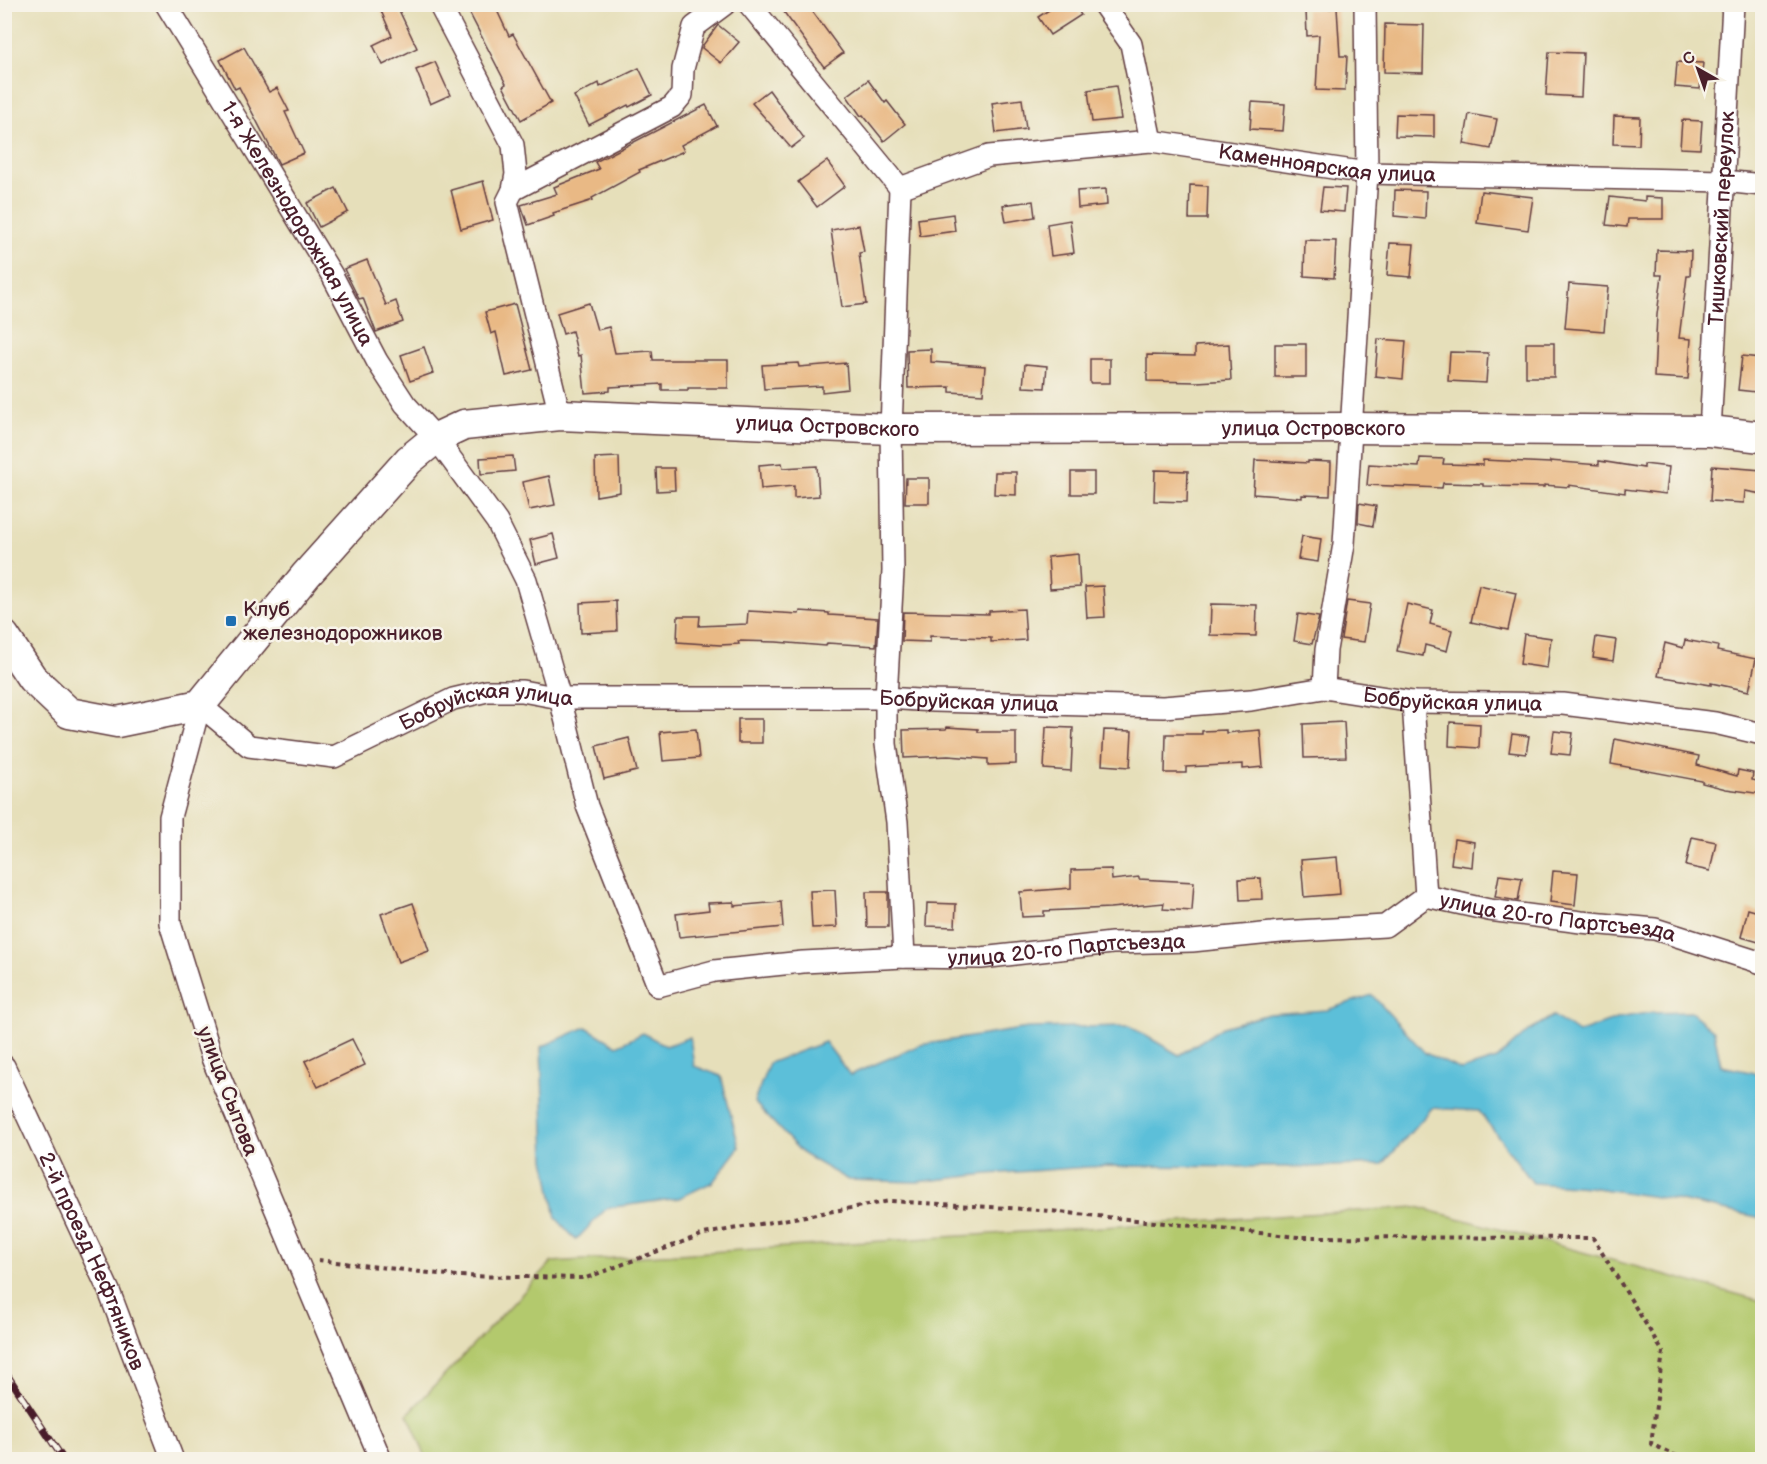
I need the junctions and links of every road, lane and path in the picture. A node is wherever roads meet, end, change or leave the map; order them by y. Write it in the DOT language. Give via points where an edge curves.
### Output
graph roads {
  1 [pos="166,4"];
  2 [pos="438,4"];
  3 [pos="725,4"];
  4 [pos="749,4"];
  5 [pos="1365,4"];
  6 [pos="1733,4"];
  7 [pos="1104,5"];
  8 [pos="1151,141"];
  9 [pos="1367,173"];
  10 [pos="1724,181"];
  11 [pos="1762,185"];
  12 [pos="900,188"];
  13 [pos="513,190"];
  14 [pos="560,415"];
  15 [pos="1350,428"];
  16 [pos="891,429"];
  17 [pos="1710,431"];
  18 [pos="1762,437"];
  19 [pos="436,438"];
  20 [pos="4,636"];
  21 [pos="1324,688"];
  22 [pos="560,698"];
  23 [pos="886,698"];
  24 [pos="1413,702"];
  25 [pos="200,705"];
  26 [pos="1762,734"];
  27 [pos="1426,896"];
  28 [pos="904,957"];
  29 [pos="1762,963"];
  30 [pos="4,1066"];
  31 [pos="296,1258"];
  32 [pos="173,1460"];
  33 [pos="381,1460"];
  34 [pos="1685,1460"];
  1 -- 19 [label="street, 1-я Железнодорожная улица" via="332,275 377,361 405,404"];
  2 -- 13 [label="street" via="513,145"];
  3 -- 13 [label="street" via="694,27 682,95 672,107"];
  4 -- 12 [label="street"];
  5 -- 9 [label="street"];
  6 -- 10 [label="street, Тишковский переулок"];
  7 -- 8 [label="street" via="1131,44"];
  8 -- 9 [label="street, Каменноярская улица"];
  8 -- 12 [label="street, Каменноярская улица" via="990,156"];
  9 -- 10 [label="street, Каменноярская улица"];
  9 -- 15 [label="street"];
  10 -- 11 [label="street, Каменноярская улица"];
  10 -- 17 [label="street, Тишковский переулок"];
  12 -- 16 [label="street"];
  13 -- 14 [label="street" via="507,202"];
  14 -- 16 [label="street, улица Островского"];
  14 -- 19 [label="street, улица Островского" via="464,425"];
  15 -- 16 [label="street, улица Островского"];
  15 -- 17 [label="street, улица Островского"];
  15 -- 21 [label="street" via="1344,544 1326,650"];
  16 -- 23 [label="street" via="893,571"];
  17 -- 18 [label="street, улица Островского"];
  19 -- 22 [label="street, 1-я Железнодорожная улица" via="497,522 526,580"];
  19 -- 25 [label="street, улица Островского" via="409,460 306,575"];
  20 -- 25 [label="street" via="32,678 69,713 117,722"];
  21 -- 23 [label="street, Бобруйская улица" via="1251,700 1163,707"];
  21 -- 24 [label="street, Бобруйская улица"];
  22 -- 23 [label="street, Бобруйская улица"];
  22 -- 25 [label="street, Бобруйская улица" via="522,691 487,691 453,699 334,758 249,746"];
  22 -- 28 [label="street, улица 20-го Партсъезда" via="587,806 658,986 714,971"];
  23 -- 28 [label="street" via="886,744 897,822"];
  24 -- 26 [label="street, Бобруйская улица" via="1563,704 1715,723"];
  24 -- 27 [label="street"];
  25 -- 31 [label="street, улица Сытова" via="170,817 170,923 212,1058"];
  27 -- 28 [label="street, улица 20-го Партсъезда" via="1385,926 1112,943 981,958"];
  27 -- 29 [label="street, улица 20-го Партсъезда" via="1489,910 1655,929"];
  30 -- 32 [label="street, 2-й проезд Нефтяников" via="109,1291"];
  31 -- 33 [label="street, улица Сытова"];
  31 -- 34 [label="path" via="456,1276 586,1278 704,1234 890,1201 1040,1209 1298,1237 1593,1238 1663,1352 1651,1444"];
}
